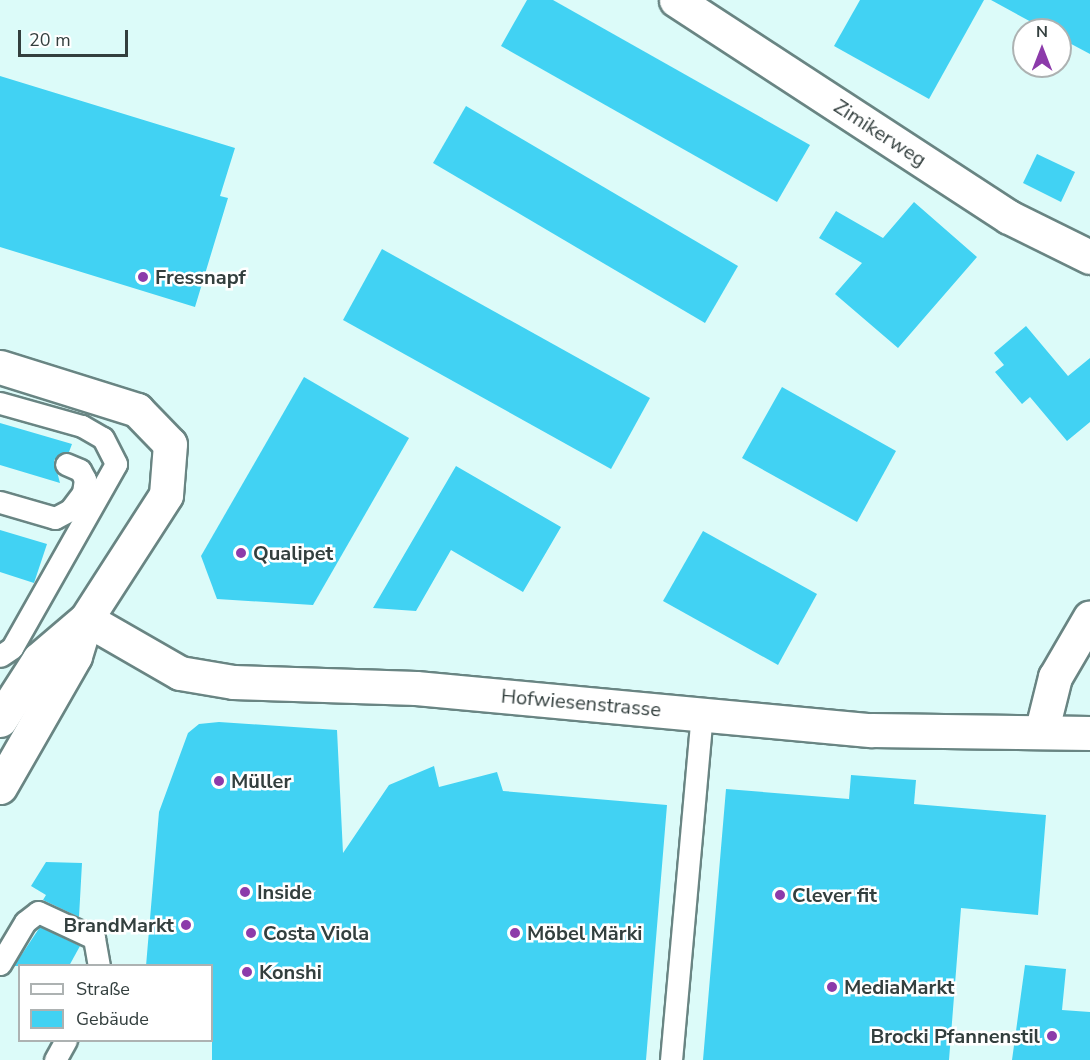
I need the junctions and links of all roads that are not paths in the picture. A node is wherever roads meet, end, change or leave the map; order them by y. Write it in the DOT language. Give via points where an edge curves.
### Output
graph roads {
  1 [pos="676,0"];
  2 [pos="1090,257"];
  3 [pos="0,367"];
  4 [pos="0,403"];
  5 [pos="66,464"];
  6 [pos="0,502"];
  7 [pos="1090,617"];
  8 [pos="86,619"];
  9 [pos="0,656"];
  10 [pos="702,714"];
  11 [pos="0,720"];
  12 [pos="0,727"];
  13 [pos="34,727"];
  14 [pos="1042,729"];
  15 [pos="1090,733"];
  16 [pos="0,788"];
  17 [pos="0,964"];
  18 [pos="99,964"];
  19 [pos="65,1042"];
  20 [pos="55,1060"];
  21 [pos="671,1060"];
  1 -- 2 [label="street, Zimikerweg" via="1009,217"];
  3 -- 8 [label="street" via="138,410 170,444 166,495"];
  4 -- 9 [label="lane" via="82,426 103,438 116,464 12,648"];
  5 -- 6 [label="lane" via="80,470 85,480 83,493 70,510 55,518"];
  7 -- 14 [label="street" via="1055,678"];
  8 -- 10 [label="street, Hofwiesenstrasse" via="180,673 233,682 416,688"];
  8 -- 11 [label="street" via="39,659"];
  8 -- 13 [label="street" via="75,656"];
  10 -- 14 [label="street, Hofwiesenstrasse" via="872,730"];
  10 -- 21 [label="lane"];
  12 -- 13 [label="lane"];
  13 -- 16 [label="street"];
  14 -- 15 [label="street, Hofwiesenstrasse"];
  17 -- 18 [label="lane" via="25,921 38,912 94,938"];
  19 -- 20 [label="lane"];
}
